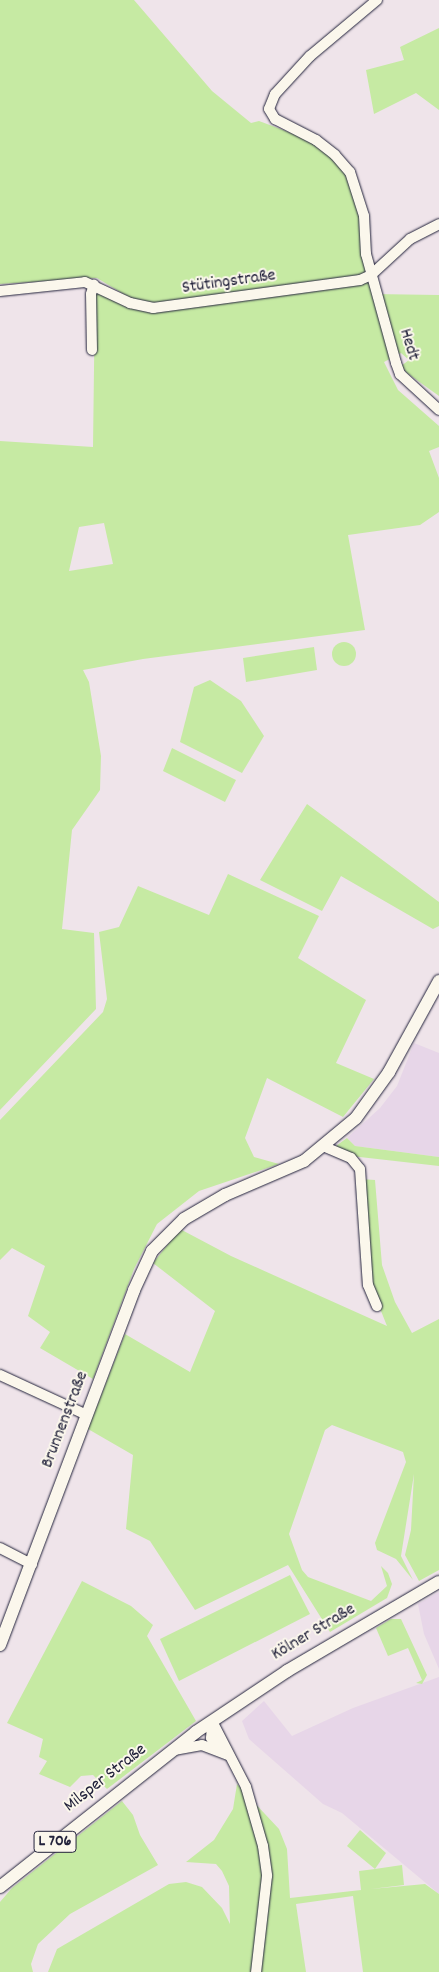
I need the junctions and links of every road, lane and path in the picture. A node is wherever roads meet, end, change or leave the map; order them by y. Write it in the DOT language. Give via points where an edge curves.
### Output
graph roads {
  1 [pos="377,0"];
  2 [pos="439,224"];
  3 [pos="371,275"];
  4 [pos="94,284"];
  5 [pos="0,291"];
  6 [pos="92,350"];
  7 [pos="439,410"];
  8 [pos="439,981"];
  9 [pos="325,1147"];
  10 [pos="376,1306"];
  11 [pos="0,1375"];
  12 [pos="87,1414"];
  13 [pos="0,1548"];
  14 [pos="32,1564"];
  15 [pos="439,1582"];
  16 [pos="2,1636"];
  17 [pos="212,1721"];
  18 [pos="169,1752"];
  19 [pos="223,1752"];
  20 [pos="0,1887"];
  21 [pos="256,1972"];
  1 -- 3 [label="street" via="310,56 275,94 269,109 275,119 316,140 350,172 361,202"];
  2 -- 3 [label="street, Stütingstraße" via="410,239"];
  3 -- 4 [label="street, Stütingstraße" via="360,280 153,308 130,303"];
  3 -- 7 [label="street, Hedt" via="400,374"];
  4 -- 5 [label="street"];
  4 -- 6 [label="street" via="91,294"];
  8 -- 9 [label="main road, Brunnenstraße" via="374,1095 356,1118"];
  9 -- 10 [label="street" via="351,1158 360,1169 368,1285"];
  9 -- 12 [label="main road, Brunnenstraße" via="304,1161 225,1195 184,1219 152,1251"];
  11 -- 12 [label="street"];
  12 -- 14 [label="main road, Brunnenstraße"];
  13 -- 14 [label="street"];
  14 -- 16 [label="main road, Brunnenstraße"];
  15 -- 17 [label="main road, Kölner Straße / L 706" via="287,1671"];
  17 -- 18 [label="main road, Milsper Straße / L 706"];
  17 -- 19 [label="street" via="210,1738"];
  18 -- 19 [label="street" via="199,1745"];
  18 -- 20 [label="main road, Milsper Straße / L 706"];
  19 -- 21 [label="street" via="246,1788 256,1816 267,1876"];
}
